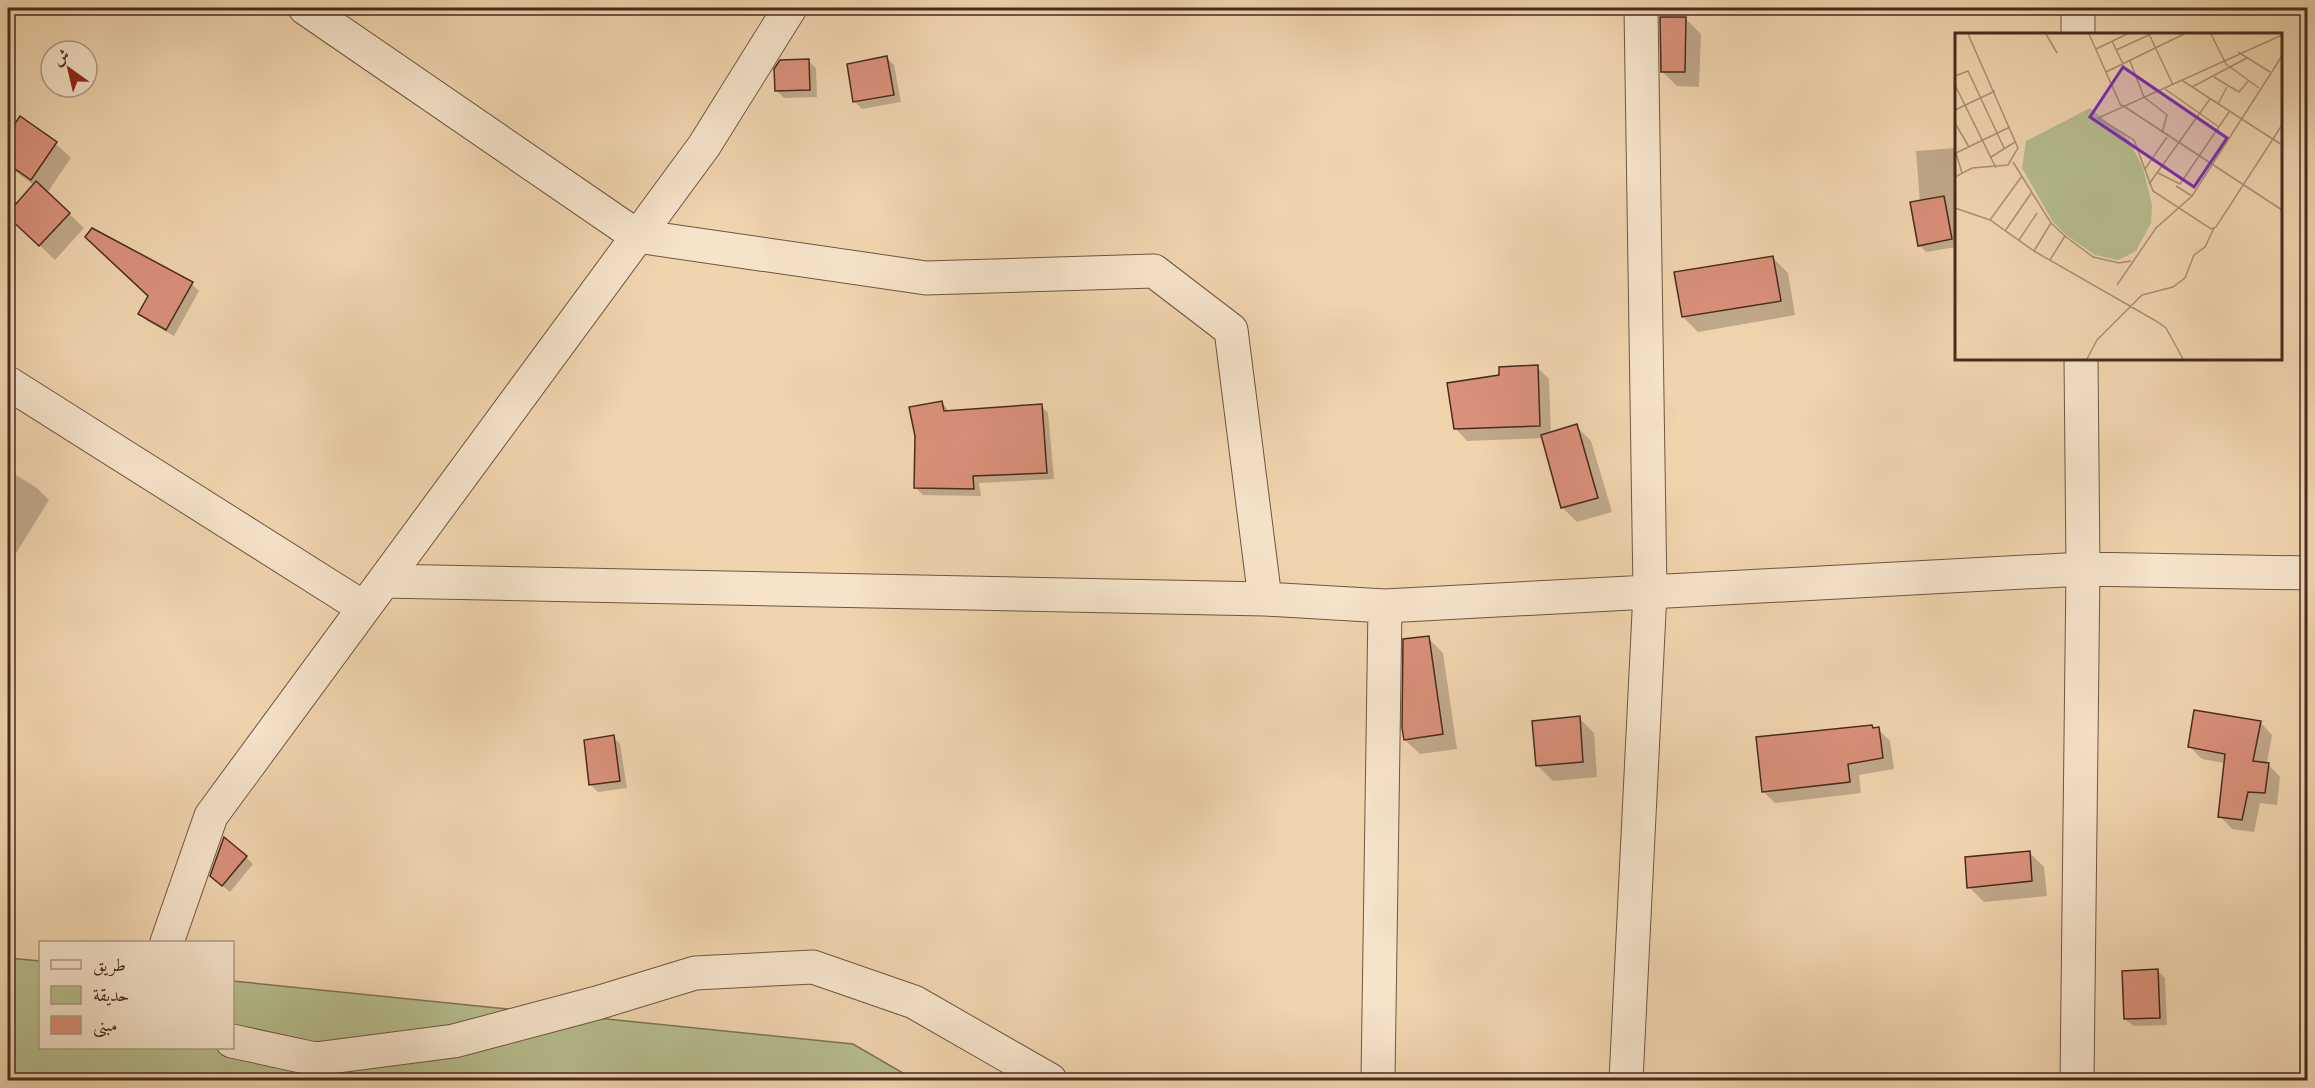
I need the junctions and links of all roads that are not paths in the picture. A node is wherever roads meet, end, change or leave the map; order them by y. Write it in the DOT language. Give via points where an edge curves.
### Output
graph roads {
  1 [pos="304,8"];
  2 [pos="790,8"];
  3 [pos="1641,8"];
  4 [pos="2078,8"];
  5 [pos="2078,33"];
  6 [pos="637,236"];
  7 [pos="2081,360"];
  8 [pos="8,383"];
  9 [pos="2083,569"];
  10 [pos="2307,573"];
  11 [pos="384,581"];
  12 [pos="1650,592"];
  13 [pos="1265,599"];
  14 [pos="1385,606"];
  15 [pos="364,608"];
  16 [pos="167,941"];
  17 [pos="234,1041"];
  18 [pos="1050,1080"];
  19 [pos="1378,1080"];
  20 [pos="1626,1080"];
  21 [pos="2078,1080"];
  1 -- 6 [label="street"];
  2 -- 6 [label="street" via="704,146"];
  3 -- 12 [label="street"];
  4 -- 5 [label="street"];
  6 -- 11 [label="street"];
  6 -- 13 [label="street" via="926,278 1154,272 1232,330"];
  7 -- 9 [label="street"];
  8 -- 15 [label="street"];
  9 -- 10 [label="street"];
  9 -- 12 [label="street"];
  9 -- 21 [label="street"];
  11 -- 13 [label="street"];
  11 -- 15 [label="street"];
  12 -- 14 [label="street"];
  12 -- 20 [label="street"];
  13 -- 14 [label="street"];
  14 -- 19 [label="street"];
  15 -- 16 [label="street" via="211,816"];
  17 -- 18 [label="street" via="315,1059 454,1041 694,973 813,967 914,1002"];
}
